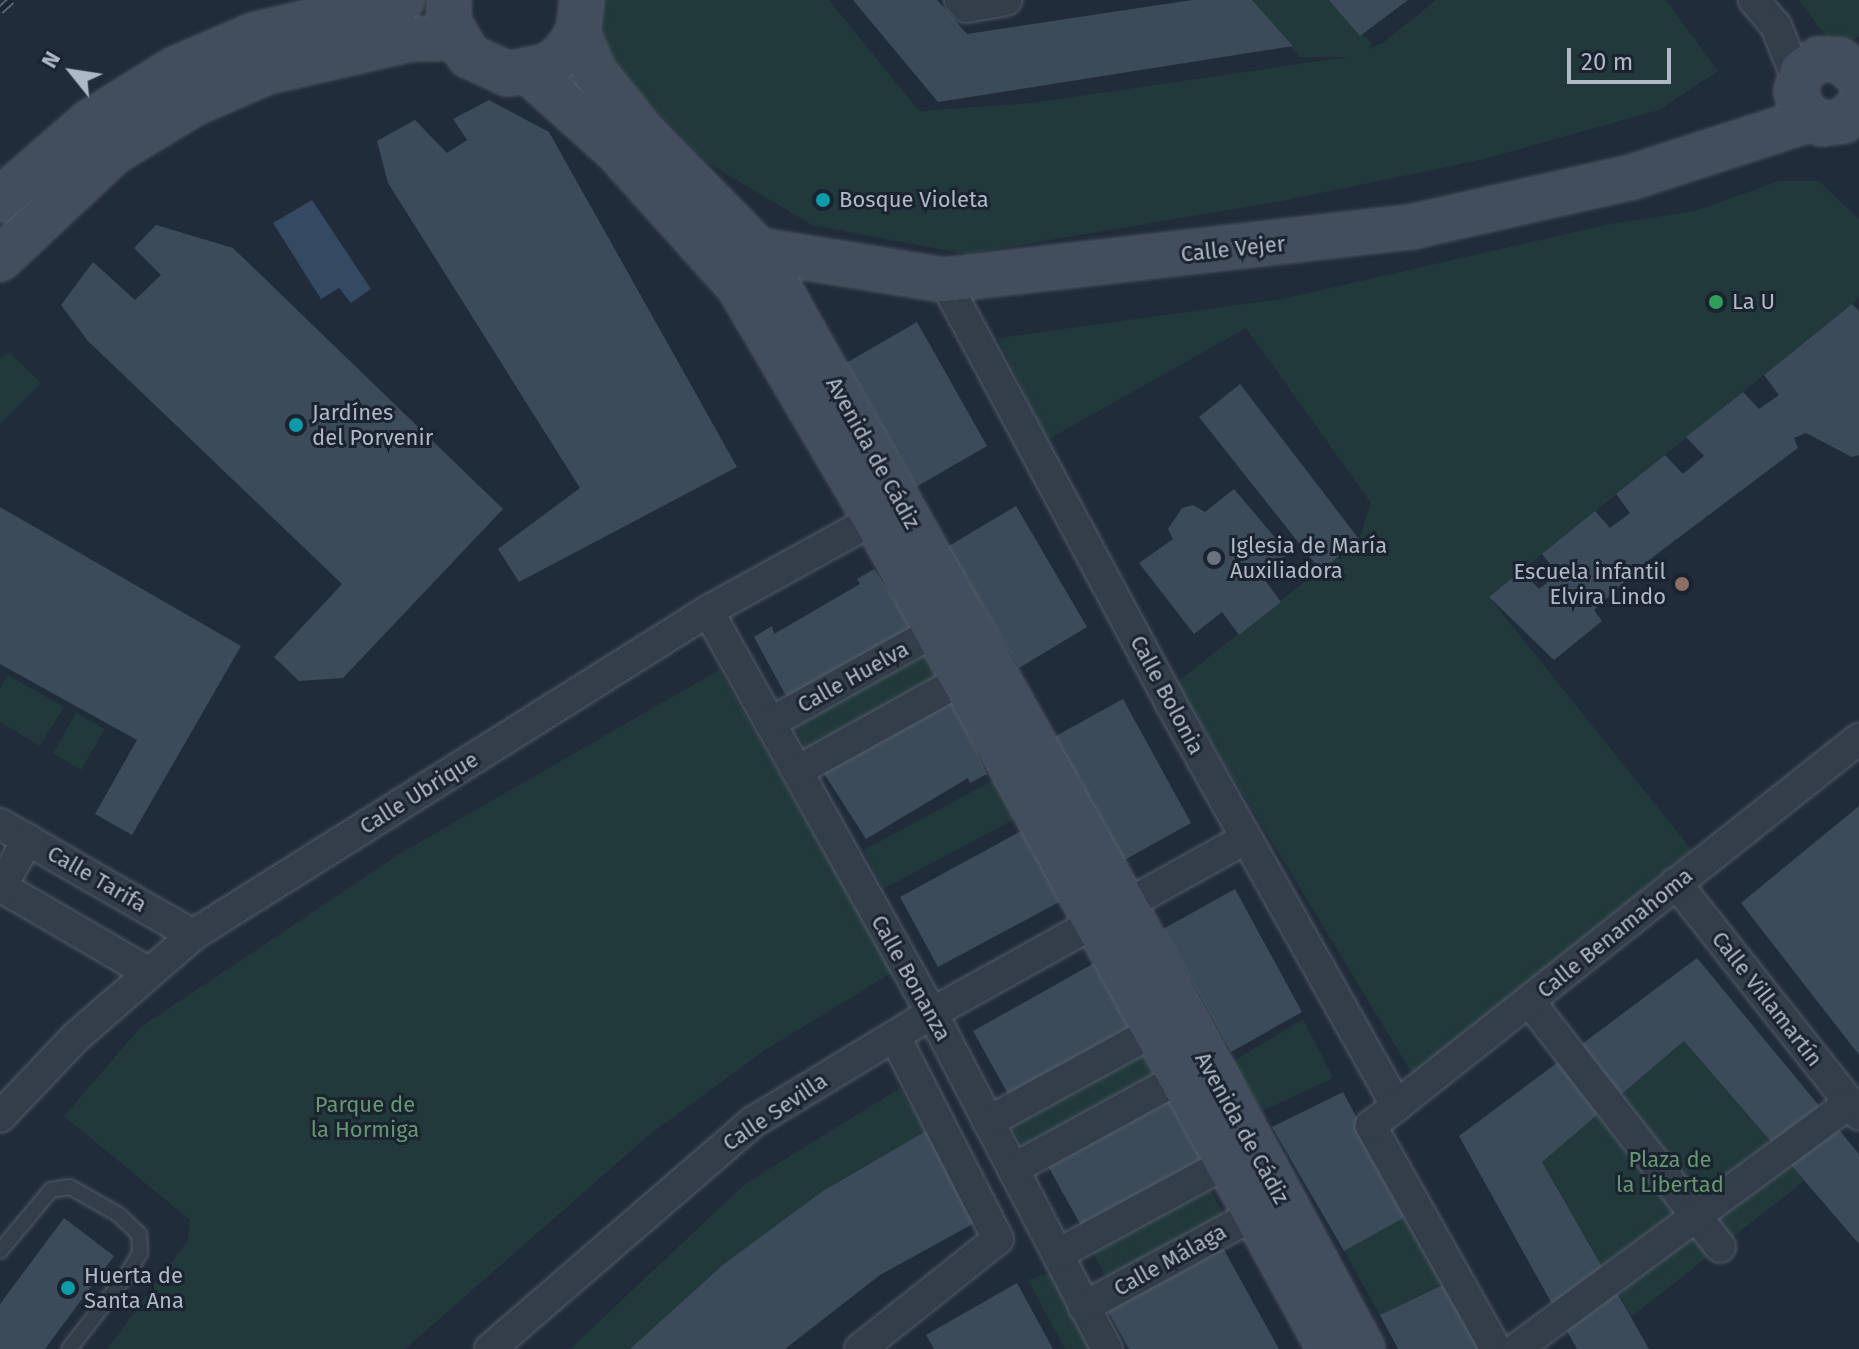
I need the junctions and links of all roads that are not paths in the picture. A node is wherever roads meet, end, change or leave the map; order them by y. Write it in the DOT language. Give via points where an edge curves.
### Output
graph roads {
  1 [pos="402,0"];
  2 [pos="960,0"];
  3 [pos="1006,0"];
  4 [pos="1754,0"];
  5 [pos="580,16"];
  6 [pos="452,19"];
  7 [pos="530,73"];
  8 [pos="1834,91"];
  9 [pos="0,200"];
  10 [pos="682,224"];
  11 [pos="758,250"];
  12 [pos="0,259"];
  13 [pos="944,280"];
  14 [pos="739,287"];
  15 [pos="875,519"];
  16 [pos="708,611"];
  17 [pos="935,631"];
  18 [pos="961,680"];
  19 [pos="770,723"];
  20 [pos="1859,739"];
  21 [pos="797,771"];
  22 [pos="0,824"];
  23 [pos="28,839"];
  24 [pos="1245,839"];
  25 [pos="1676,883"];
  26 [pos="0,887"];
  27 [pos="1110,914"];
  28 [pos="193,935"];
  29 [pos="148,972"];
  30 [pos="1530,1002"];
  31 [pos="932,1013"];
  32 [pos="1154,1031"];
  33 [pos="895,1037"];
  34 [pos="1179,1078"];
  35 [pos="1397,1106"];
  36 [pos="1854,1109"];
  37 [pos="0,1117"];
  38 [pos="988,1122"];
  39 [pos="1226,1163"];
  40 [pos="1013,1169"];
  41 [pos="1255,1214"];
  42 [pos="1698,1217"];
  43 [pos="1720,1247"];
  44 [pos="0,1251"];
  45 [pos="1058,1254"];
  46 [pos="1084,1307"];
  47 [pos="505,1344"];
  48 [pos="69,1349"];
  49 [pos="860,1349"];
  50 [pos="1107,1349"];
  51 [pos="1329,1349"];
  52 [pos="1363,1349"];
  53 [pos="1496,1349"];
  54 [pos="1516,1349"];
  1 -- 9 [label="street" via="254,35 175,69 91,121"];
  2 -- 3 [label="street" via="966,7"];
  4 -- 8 [label="street"];
  5 -- 7 [label="street" via="566,51"];
  5 -- 11 [label="street, Avenida de Cádiz" via="595,73 642,131"];
  6 -- 7 [label="street" via="487,68"];
  6 -- 12 [label="street" via="410,39 267,72 193,104 114,152"];
  7 -- 10 [label="street, Avenida de Cádiz" via="617,151"];
  8 -- 13 [label="street, Calle Vejer" via="1742,140 1632,177 1415,226"];
  10 -- 11 [label="street, Calle Vejer" via="711,242"];
  10 -- 14 [label="street, Avenida de Cádiz"];
  11 -- 13 [label="street, Calle Vejer"];
  11 -- 14 [label="street"];
  11 -- 27 [label="street, Avenida de Cádiz"];
  13 -- 24 [label="street, Calle Bolonia"];
  14 -- 15 [label="street, Avenida de Cádiz"];
  15 -- 16 [label="street, Calle Ubrique"];
  15 -- 17 [label="street, Avenida de Cádiz"];
  16 -- 19 [label="street, Calle Bonanza"];
  16 -- 28 [label="street, Calle Ubrique"];
  17 -- 18 [label="street, Avenida de Cádiz"];
  17 -- 19 [label="street, Calle Huelva"];
  18 -- 21 [label="street"];
  18 -- 27 [label="street, Avenida de Cádiz"];
  19 -- 21 [label="street, Calle Bonanza"];
  20 -- 25 [label="street, Calle Benamahoma"];
  21 -- 31 [label="street, Calle Bonanza"];
  22 -- 23 [label="street, Calle Tarifa"];
  23 -- 26 [label="street"];
  23 -- 28 [label="street, Calle Tarifa"];
  24 -- 27 [label="street, Calle Sevilla"];
  24 -- 35 [label="street, Calle Bolonia"];
  25 -- 30 [label="street, Calle Benamahoma"];
  25 -- 36 [label="street, Calle Villamartín"];
  26 -- 29 [label="street"];
  27 -- 31 [label="street, Calle Sevilla"];
  27 -- 32 [label="street, Avenida de Cádiz"];
  27 -- 52 [label="street, Avenida de Cádiz" via="1201,1055"];
  28 -- 29 [label="street, Calle Ubrique"];
  29 -- 37 [label="street, Calle Ubrique" via="31,1080"];
  30 -- 35 [label="street, Calle Benamahoma"];
  30 -- 42 [label="street"];
  31 -- 33 [label="street, Calle Sevilla"];
  31 -- 38 [label="street, Calle Bonanza"];
  32 -- 34 [label="street, Avenida de Cádiz"];
  32 -- 38 [label="street"];
  33 -- 47 [label="street, Calle Sevilla" via="753,1122"];
  33 -- 49 [label="street, Calle Bonanza" via="998,1239"];
  34 -- 39 [label="street, Avenida de Cádiz"];
  34 -- 40 [label="street"];
  35 -- 53 [label="street, Calle Benamahoma" via="1371,1126"];
  36 -- 42 [label="street"];
  38 -- 40 [label="street, Calle Bonanza"];
  39 -- 41 [label="street, Avenida de Cádiz"];
  39 -- 45 [label="street"];
  40 -- 45 [label="street, Calle Bonanza"];
  41 -- 46 [label="street, Calle Málaga"];
  41 -- 51 [label="street, Avenida de Cádiz"];
  42 -- 43 [label="street"];
  42 -- 54 [label="street"];
  44 -- 48 [label="lane" via="51,1190 70,1187 119,1215 139,1234 140,1253 128,1273"];
  45 -- 46 [label="street, Calle Bonanza"];
  46 -- 50 [label="street, Calle Bonanza"];
}
